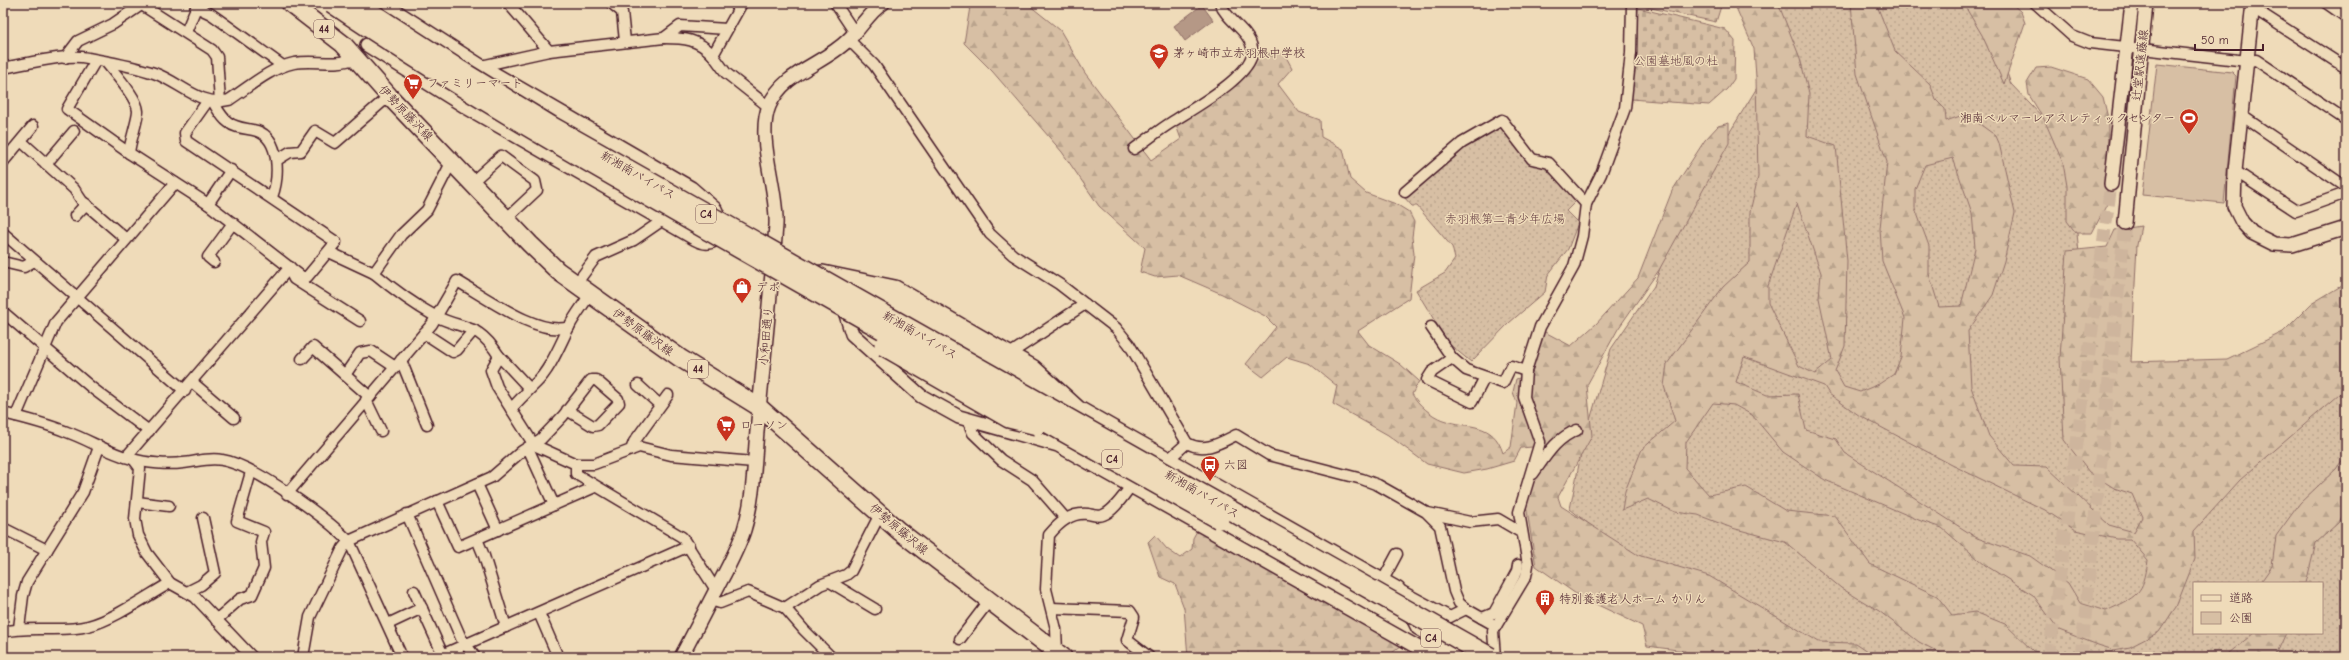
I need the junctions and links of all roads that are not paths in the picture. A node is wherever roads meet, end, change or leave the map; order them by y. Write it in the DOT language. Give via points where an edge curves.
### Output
graph roads {
  1 [pos="290,3"];
  2 [pos="332,3"];
  3 [pos="356,3"];
  4 [pos="508,3"];
  5 [pos="611,3"];
  6 [pos="742,3"];
  7 [pos="835,3"];
  8 [pos="883,3"];
  9 [pos="1220,3"];
  10 [pos="1632,3"];
  11 [pos="2132,3"];
  12 [pos="2146,3"];
  13 [pos="2326,3"];
  14 [pos="143,4"];
  15 [pos="2039,4"];
  16 [pos="197,5"];
  17 [pos="386,5"];
  18 [pos="2253,5"];
  19 [pos="2346,17"];
  20 [pos="726,29"];
  21 [pos="186,32"];
  22 [pos="852,37"];
  23 [pos="664,38"];
  24 [pos="624,41"];
  25 [pos="368,45"];
  26 [pos="2127,48"];
  27 [pos="2141,49"];
  28 [pos="549,51"];
  29 [pos="713,54"];
  30 [pos="65,58"];
  31 [pos="355,58"];
  32 [pos="101,61"];
  33 [pos="2247,61"];
  34 [pos="2346,65"];
  35 [pos="283,66"];
  36 [pos="481,66"];
  37 [pos="3,68"];
  38 [pos="389,96"];
  39 [pos="214,102"];
  40 [pos="466,107"];
  41 [pos="769,107"];
  42 [pos="2241,115"];
  43 [pos="2346,120"];
  44 [pos="33,126"];
  45 [pos="74,131"];
  46 [pos="21,141"];
  47 [pos="1134,149"];
  48 [pos="129,153"];
  49 [pos="277,160"];
  50 [pos="452,161"];
  51 [pos="3,162"];
  52 [pos="46,164"];
  53 [pos="231,170"];
  54 [pos="2235,171"];
  55 [pos="472,182"];
  56 [pos="174,183"];
  57 [pos="2111,184"];
  58 [pos="2346,186"];
  59 [pos="1405,192"];
  60 [pos="2346,193"];
  61 [pos="272,197"];
  62 [pos="704,198"];
  63 [pos="86,204"];
  64 [pos="208,204"];
  65 [pos="1586,204"];
  66 [pos="75,216"];
  67 [pos="506,219"];
  68 [pos="233,223"];
  69 [pos="668,223"];
  70 [pos="2125,223"];
  71 [pos="2346,228"];
  72 [pos="3,233"];
  73 [pos="731,235"];
  74 [pos="126,239"];
  75 [pos="329,252"];
  76 [pos="34,261"];
  77 [pos="3,262"];
  78 [pos="214,262"];
  79 [pos="778,263"];
  80 [pos="290,267"];
  81 [pos="374,273"];
  82 [pos="576,284"];
  83 [pos="824,285"];
  84 [pos="590,294"];
  85 [pos="75,298"];
  86 [pos="1085,304"];
  87 [pos="3,312"];
  88 [pos="437,316"];
  89 [pos="360,321"];
  90 [pos="569,326"];
  91 [pos="1431,327"];
  92 [pos="474,330"];
  93 [pos="424,333"];
  94 [pos="46,348"];
  95 [pos="1011,354"];
  96 [pos="499,356"];
  97 [pos="1452,358"];
  98 [pos="302,359"];
  99 [pos="398,364"];
  100 [pos="1526,371"];
  101 [pos="345,375"];
  102 [pos="1485,377"];
  103 [pos="192,382"];
  104 [pos="638,385"];
  105 [pos="529,388"];
  106 [pos="184,391"];
  107 [pos="668,395"];
  108 [pos="368,398"];
  109 [pos="660,405"];
  110 [pos="759,407"];
  111 [pos="511,408"];
  112 [pos="567,410"];
  113 [pos="3,413"];
  114 [pos="16,416"];
  115 [pos="234,418"];
  116 [pos="968,421"];
  117 [pos="1059,422"];
  118 [pos="427,425"];
  119 [pos="1577,430"];
  120 [pos="149,431"];
  121 [pos="380,431"];
  122 [pos="1186,443"];
  123 [pos="531,446"];
  124 [pos="99,447"];
  125 [pos="631,450"];
  126 [pos="130,459"];
  127 [pos="1168,459"];
  128 [pos="754,462"];
  129 [pos="576,464"];
  130 [pos="251,472"];
  131 [pos="1529,479"];
  132 [pos="478,484"];
  133 [pos="1131,486"];
  134 [pos="595,487"];
  135 [pos="287,494"];
  136 [pos="437,501"];
  137 [pos="137,502"];
  138 [pos="554,505"];
  139 [pos="170,506"];
  140 [pos="1426,512"];
  141 [pos="406,514"];
  142 [pos="880,514"];
  143 [pos="203,518"];
  144 [pos="1066,519"];
  145 [pos="498,530"];
  146 [pos="4,532"];
  147 [pos="1522,533"];
  148 [pos="477,539"];
  149 [pos="349,542"];
  150 [pos="689,546"];
  151 [pos="47,550"];
  152 [pos="1397,554"];
  153 [pos="1518,565"];
  154 [pos="1383,580"];
  155 [pos="830,582"];
  156 [pos="170,583"];
  157 [pos="1398,589"];
  158 [pos="414,591"];
  159 [pos="187,592"];
  160 [pos="714,595"];
  161 [pos="989,601"];
  162 [pos="422,608"];
  163 [pos="785,608"];
  164 [pos="1052,608"];
  165 [pos="875,609"];
  166 [pos="1466,609"];
  167 [pos="539,613"];
  168 [pos="1482,618"];
  169 [pos="1414,619"];
  170 [pos="216,620"];
  171 [pos="388,624"];
  172 [pos="1496,626"];
  173 [pos="506,627"];
  174 [pos="19,628"];
  175 [pos="3,632"];
  176 [pos="1401,637"];
  177 [pos="960,639"];
  178 [pos="466,644"];
  179 [pos="1060,654"];
  180 [pos="440,656"];
  181 [pos="252,657"];
  182 [pos="304,657"];
  183 [pos="402,657"];
  184 [pos="475,657"];
  185 [pos="558,657"];
  186 [pos="681,657"];
  187 [pos="831,657"];
  188 [pos="1149,657"];
  189 [pos="1458,657"];
  190 [pos="1464,657"];
  191 [pos="1470,657"];
  192 [pos="1490,657"];
  193 [pos="1495,657"];
  1 -- 31 [label="main road, 伊勢原藤沢線 / 44" via="343,44"];
  2 -- 83 [label="highway, 新湘南バイパス / C4, bridge" via="498,110"];
  3 -- 83 [label="highway, 新湘南バイパス / C4, bridge" via="504,98"];
  4 -- 28 [label="street"];
  5 -- 24 [label="street" via="622,12"];
  6 -- 20 [label="street"];
  7 -- 22 [label="street"];
  8 -- 22 [label="street, 小和田通り" via="872,12"];
  9 -- 47 [label="street" via="1250,41 1253,49 1252,59 1246,68 1209,100"];
  10 -- 65 [label="street" via="1631,53 1625,108 1601,174"];
  11 -- 26 [label="street, 辻堂駅遠藤線"];
  12 -- 27 [label="street, 辻堂駅遠藤線"];
  13 -- 19 [label="street"];
  14 -- 21 [label="street"];
  14 -- 30 [label="street" via="113,24 78,41"];
  15 -- 26 [label="street" via="2072,36 2090,43"];
  16 -- 21 [label="street"];
  16 -- 35 [label="street"];
  17 -- 25 [label="street"];
  17 -- 36 [label="street"];
  18 -- 33 [label="street"];
  18 -- 34 [label="street" via="2343,66"];
  20 -- 23 [label="street" via="680,26"];
  20 -- 29 [label="street"];
  21 -- 39 [label="street" via="206,45 217,57"];
  22 -- 41 [label="street, 小和田通り" via="826,58 792,76 778,90"];
  22 -- 86 [label="street" via="990,234 1013,255"];
  23 -- 24 [label="street"];
  23 -- 29 [label="street" via="688,38"];
  24 -- 28 [label="street"];
  25 -- 31 [label="street"];
  25 -- 40 [label="street"];
  26 -- 27 [label="street"];
  26 -- 57 [label="street, 辻堂駅遠藤線"];
  27 -- 33 [label="street"];
  27 -- 70 [label="street, 辻堂駅遠藤線"];
  28 -- 36 [label="street"];
  29 -- 41 [label="street" via="726,73"];
  30 -- 32 [label="street" via="80,57"];
  30 -- 37 [label="street"];
  31 -- 35 [label="street" via="349,61 313,61"];
  31 -- 38 [label="main road, 伊勢原藤沢線 / 44"];
  32 -- 39 [label="street" via="153,73"];
  32 -- 48 [label="street" via="134,101 138,112 130,138"];
  32 -- 48 [label="street" via="67,109"];
  33 -- 42 [label="street"];
  33 -- 43 [label="street" via="2256,60"];
  35 -- 39 [label="street" via="229,100"];
  36 -- 40 [label="street"];
  36 -- 62 [label="street" via="685,184"];
  38 -- 49 [label="street" via="335,143 315,131 301,151 290,152"];
  38 -- 50 [label="main road, 伊勢原藤沢線 / 44"];
  39 -- 49 [label="street" via="228,123 258,131 265,136"];
  39 -- 53 [label="street" via="185,133 186,141"];
  40 -- 69 [label="street"];
  41 -- 79 [label="street, 小和田通り" via="765,137 774,194"];
  42 -- 54 [label="street"];
  42 -- 58 [label="street"];
  44 -- 46 [label="street"];
  45 -- 52 [label="street"];
  46 -- 51 [label="street"];
  46 -- 52 [label="street"];
  48 -- 56 [label="street"];
  49 -- 61 [label="street" via="275,190"];
  50 -- 55 [label="main road, 伊勢原藤沢線 / 44"];
  50 -- 81 [label="street" via="427,210 402,235"];
  52 -- 63 [label="street" via="74,189"];
  53 -- 61 [label="street"];
  53 -- 64 [label="street"];
  54 -- 60 [label="street" via="2296,211"];
  54 -- 71 [label="street" via="2234,206 2242,222 2262,240 2292,245"];
  55 -- 67 [label="main road, 伊勢原藤沢線 / 44"];
  55 -- 67 [label="street" via="501,156 535,181 537,190"];
  56 -- 64 [label="street"];
  56 -- 74 [label="street"];
  59 -- 65 [label="street" via="1462,143 1502,120 1532,159 1549,163"];
  61 -- 75 [label="street" via="336,242"];
  62 -- 69 [label="street" via="704,207 692,224"];
  62 -- 73 [label="street" via="715,209 723,227"];
  63 -- 66 [label="street"];
  63 -- 74 [label="street"];
  64 -- 68 [label="street"];
  65 -- 100 [label="street" via="1582,236 1574,266 1540,327"];
  67 -- 82 [label="main road, 伊勢原藤沢線 / 44" via="542,257"];
  68 -- 78 [label="street" via="208,257"];
  68 -- 80 [label="street"];
  69 -- 73 [label="street" via="704,243 712,242 723,235"];
  69 -- 82 [label="street" via="596,257"];
  72 -- 76 [label="street"];
  73 -- 79 [label="street"];
  74 -- 85 [label="street"];
  75 -- 80 [label="street" via="307,276 302,277"];
  75 -- 81 [label="street"];
  76 -- 77 [label="street" via="24,267"];
  76 -- 85 [label="street"];
  79 -- 83 [label="street"];
  79 -- 110 [label="street, 小和田通り"];
  80 -- 89 [label="street" via="294,280"];
  80 -- 103 [label="street"];
  81 -- 88 [label="street" via="391,288"];
  82 -- 84 [label="main road, 伊勢原藤沢線 / 44"];
  83 -- 95 [label="street" via="895,287"];
  83 -- 116 [label="street" via="842,304 852,334 921,396"];
  83 -- 117 [label="highway, 新湘南バイパス / C4, bridge"];
  83 -- 117 [label="highway, bridge" via="869,337 939,379 1009,418"];
  84 -- 90 [label="street"];
  84 -- 110 [label="main road, 伊勢原藤沢線 / 44" via="680,358"];
  85 -- 94 [label="street" via="56,322"];
  85 -- 106 [label="street"];
  86 -- 95 [label="street"];
  86 -- 122 [label="street" via="1106,320 1129,344"];
  87 -- 94 [label="street"];
  88 -- 90 [label="street" via="457,281 540,326 563,329"];
  88 -- 92 [label="street"];
  88 -- 93 [label="street"];
  90 -- 105 [label="street" via="568,333 548,365 535,384"];
  91 -- 97 [label="street"];
  92 -- 93 [label="street" via="457,350 452,352"];
  92 -- 96 [label="street" via="491,344"];
  93 -- 99 [label="street"];
  94 -- 114 [label="street"];
  94 -- 120 [label="street" via="92,388"];
  95 -- 127 [label="street" via="1039,371 1072,404"];
  96 -- 105 [label="street"];
  96 -- 111 [label="street" via="491,370 497,387"];
  97 -- 102 [label="street" via="1466,370"];
  97 -- 102 [label="street" via="1432,372 1426,380 1472,402"];
  98 -- 101 [label="street" via="313,347"];
  99 -- 101 [label="street" via="371,351 360,353"];
  99 -- 108 [label="street"];
  99 -- 118 [label="street"];
  100 -- 102 [label="street" via="1511,366 1503,383"];
  100 -- 131 [label="street" via="1524,397 1540,442"];
  101 -- 108 [label="street"];
  103 -- 106 [label="street"];
  103 -- 115 [label="street"];
  104 -- 109 [label="street"];
  105 -- 111 [label="street"];
  106 -- 120 [label="street"];
  107 -- 109 [label="street"];
  108 -- 121 [label="street"];
  108 -- 135 [label="street"];
  109 -- 125 [label="street"];
  110 -- 128 [label="street, 小和田通り"];
  110 -- 142 [label="main road, 伊勢原藤沢線 / 44"];
  111 -- 123 [label="street"];
  112 -- 112 [label="street" via="593,426 598,425 619,403 596,380 591,380"];
  112 -- 123 [label="street"];
  113 -- 114 [label="street"];
  114 -- 124 [label="street" via="66,431"];
  116 -- 133 [label="street" via="1058,445"];
  116 -- 144 [label="street" via="973,433 1001,460 1032,480"];
  117 -- 190 [label="highway, 新湘南バイパス / C4, bridge"];
  117 -- 192 [label="highway, 新湘南バイパス / C4, bridge"];
  119 -- 131 [label="street" via="1556,442"];
  120 -- 126 [label="street"];
  122 -- 127 [label="street"];
  122 -- 140 [label="street" via="1204,448 1236,435 1269,455 1378,485"];
  123 -- 129 [label="street"];
  123 -- 132 [label="street" via="492,477"];
  123 -- 138 [label="street"];
  124 -- 126 [label="street"];
  124 -- 151 [label="street" via="83,492"];
  125 -- 128 [label="street" via="639,447 671,455"];
  125 -- 129 [label="street" via="594,464"];
  126 -- 130 [label="street" via="182,463 223,460"];
  126 -- 137 [label="street" via="140,468"];
  127 -- 154 [label="street"];
  128 -- 160 [label="street, 小和田通り" via="745,529"];
  129 -- 134 [label="street" via="576,474"];
  130 -- 135 [label="street"];
  130 -- 170 [label="street" via="237,521 264,532 261,542 264,568 252,595 240,599"];
  131 -- 147 [label="street" via="1520,512"];
  132 -- 136 [label="street"];
  132 -- 145 [label="street"];
  133 -- 144 [label="street" via="1108,513 1101,516 1081,513"];
  133 -- 176 [label="street"];
  134 -- 138 [label="street"];
  134 -- 150 [label="street" via="682,537"];
  135 -- 149 [label="street" via="340,532"];
  136 -- 141 [label="street"];
  136 -- 148 [label="street" via="458,547"];
  137 -- 139 [label="street"];
  137 -- 156 [label="street" via="135,519 138,536 158,569"];
  138 -- 145 [label="street"];
  140 -- 147 [label="street" via="1470,522 1498,519"];
  140 -- 166 [label="street" via="1440,526 1454,591 1459,603"];
  141 -- 149 [label="street"];
  141 -- 178 [label="street" via="461,638"];
  142 -- 155 [label="street" via="856,564 846,575"];
  142 -- 161 [label="main road, 伊勢原藤沢線 / 44"];
  143 -- 159 [label="street" via="215,573 201,585"];
  144 -- 164 [label="street" via="1049,535 1046,589"];
  145 -- 148 [label="street"];
  146 -- 151 [label="street"];
  147 -- 172 [label="street" via="1528,558 1526,576"];
  148 -- 173 [label="street"];
  149 -- 171 [label="street"];
  149 -- 182 [label="street" via="343,548 313,609"];
  150 -- 160 [label="street"];
  150 -- 167 [label="street"];
  151 -- 174 [label="street" via="27,582"];
  152 -- 154 [label="street"];
  153 -- 168 [label="street" via="1494,613"];
  154 -- 157 [label="street"];
  155 -- 163 [label="street" via="820,585"];
  155 -- 165 [label="street"];
  156 -- 159 [label="street"];
  156 -- 174 [label="street" via="89,626 55,630"];
  157 -- 166 [label="street" via="1450,617"];
  157 -- 169 [label="street"];
  158 -- 162 [label="street"];
  159 -- 170 [label="street" via="203,604"];
  160 -- 163 [label="street" via="720,603 748,592"];
  160 -- 186 [label="street, 小和田通り"];
  161 -- 177 [label="street"];
  161 -- 179 [label="main road, 伊勢原藤沢線 / 44"];
  162 -- 171 [label="street"];
  162 -- 180 [label="street"];
  163 -- 187 [label="street"];
  164 -- 179 [label="street"];
  164 -- 188 [label="street" via="1130,611 1134,617 1127,640"];
  166 -- 168 [label="street"];
  167 -- 173 [label="street"];
  167 -- 185 [label="street"];
  168 -- 172 [label="street"];
  169 -- 176 [label="street"];
  169 -- 191 [label="street" via="1418,628"];
  170 -- 181 [label="street"];
  171 -- 183 [label="street"];
  172 -- 193 [label="street" via="1493,631"];
  173 -- 178 [label="street"];
  174 -- 175 [label="street"];
  176 -- 189 [label="street" via="1424,651 1442,654 1449,652"];
  178 -- 180 [label="street"];
  178 -- 184 [label="street"];
}
